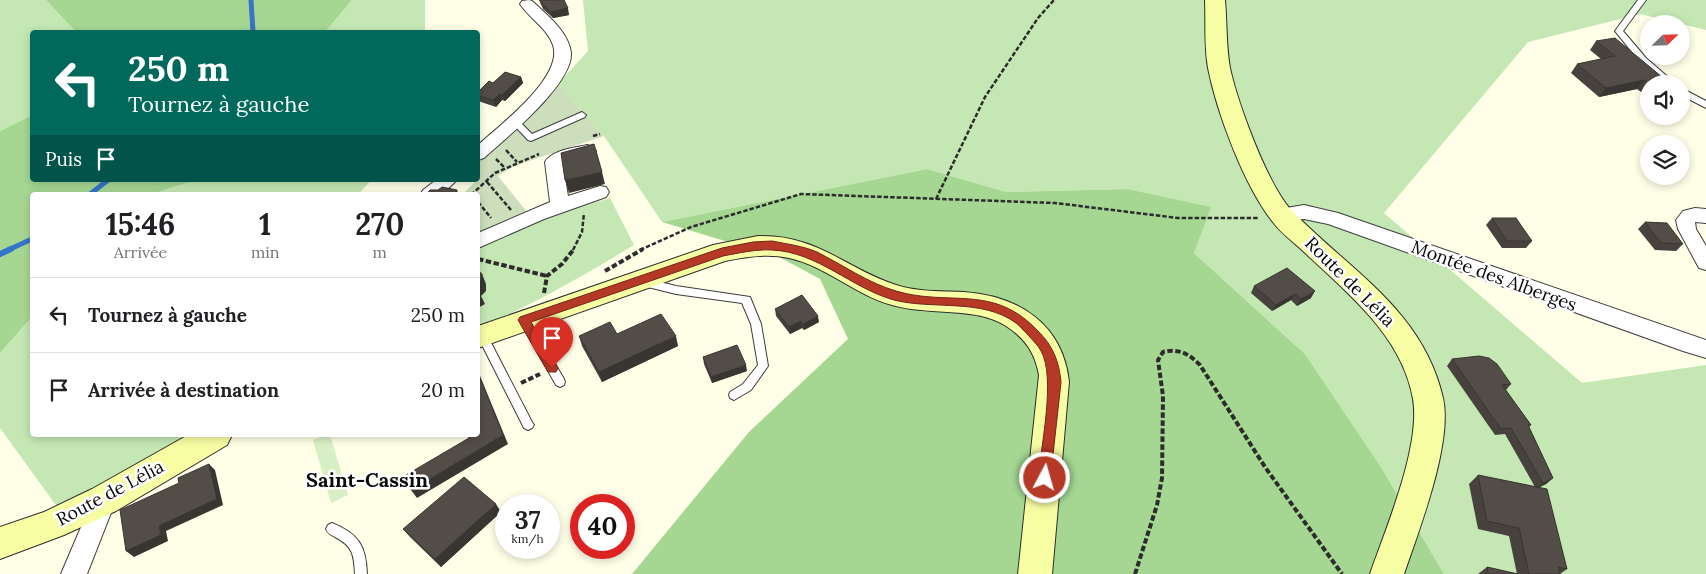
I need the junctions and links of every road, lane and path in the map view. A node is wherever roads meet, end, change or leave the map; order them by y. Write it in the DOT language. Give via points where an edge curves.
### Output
graph roads {
  1 [pos="1054,0"];
  2 [pos="1215,0"];
  3 [pos="1642,0"];
  4 [pos="527,4"];
  5 [pos="1661,75"];
  6 [pos="1690,96"];
  7 [pos="1706,105"];
  8 [pos="582,115"];
  9 [pos="514,121"];
  10 [pos="502,146"];
  11 [pos="589,150"];
  12 [pos="544,152"];
  13 [pos="485,154"];
  14 [pos="517,162"];
  15 [pos="505,168"];
  16 [pos="445,182"];
  17 [pos="487,182"];
  18 [pos="433,192"];
  19 [pos="475,192"];
  20 [pos="600,192"];
  21 [pos="582,198"];
  22 [pos="936,199"];
  23 [pos="480,204"];
  24 [pos="560,204"];
  25 [pos="506,214"];
  26 [pos="1281,215"];
  27 [pos="1706,216"];
  28 [pos="482,233"];
  29 [pos="480,259"];
  30 [pos="1706,263"];
  31 [pos="604,272"];
  32 [pos="547,276"];
  33 [pos="638,281"];
  34 [pos="531,316"];
  35 [pos="480,336"];
  36 [pos="1706,348"];
  37 [pos="552,368"];
  38 [pos="560,382"];
  39 [pos="510,389"];
  40 [pos="734,395"];
  41 [pos="528,425"];
  42 [pos="213,437"];
  43 [pos="104,500"];
  44 [pos="332,529"];
  45 [pos="0,543"];
  46 [pos="74,574"];
  47 [pos="361,574"];
  48 [pos="1035,574"];
  49 [pos="1135,574"];
  50 [pos="1342,574"];
  51 [pos="1387,574"];
  1 -- 22 [label="path" via="1038,18 985,97"];
  2 -- 26 [label="street, Route de Lélia" via="1219,67 1233,117 1257,175"];
  3 -- 5 [label="lane" via="1620,31 1643,60"];
  4 -- 9 [label="street" via="553,31 563,54 561,67 554,78"];
  6 -- 7 [label="lane"];
  8 -- 9 [label="lane" via="531,138"];
  9 -- 13 [label="street"];
  10 -- 14 [label="path"];
  11 -- 24 [label="street" via="554,162"];
  12 -- 14 [label="path"];
  13 -- 15 [label="path"];
  14 -- 15 [label="path"];
  15 -- 17 [label="path"];
  16 -- 18 [label="street"];
  17 -- 19 [label="path"];
  17 -- 25 [label="path" via="512,211"];
  20 -- 21 [label="street"];
  21 -- 24 [label="street"];
  21 -- 32 [label="path" via="585,218 578,246 561,266"];
  22 -- 26 [label="path" via="1055,203 1178,218 1252,219"];
  22 -- 31 [label="path" via="801,194 675,234"];
  23 -- 28 [label="path" via="494,220"];
  24 -- 28 [label="street"];
  26 -- 36 [label="street, Montée des Alberges" via="1304,212 1331,218"];
  26 -- 51 [label="street, Route de Lélia" via="1366,294 1394,325 1415,360 1428,398 1430,434 1412,504"];
  27 -- 30 [label="street" via="1696,214 1685,220"];
  29 -- 32 [label="path"];
  32 -- 34 [label="path"];
  33 -- 34 [label="street"];
  33 -- 40 [label="lane" via="746,300 756,324 763,366 747,388"];
  33 -- 48 [label="street" via="722,252 772,246 811,254 894,295 918,300 981,304 1020,320 1046,346 1054,365"];
  34 -- 35 [label="street"];
  34 -- 37 [label="lane"];
  35 -- 39 [label="lane"];
  37 -- 38 [label="lane"];
  37 -- 39 [label="path"];
  39 -- 41 [label="lane"];
  42 -- 43 [label="street, Route de Lélia"];
  43 -- 45 [label="street, Route de Lélia"];
  43 -- 46 [label="street"];
  44 -- 47 [label="lane" via="347,536 359,549"];
  49 -- 50 [label="path" via="1162,478 1163,396 1158,360 1163,352 1169,350 1179,350 1200,365 1265,467"];
}
